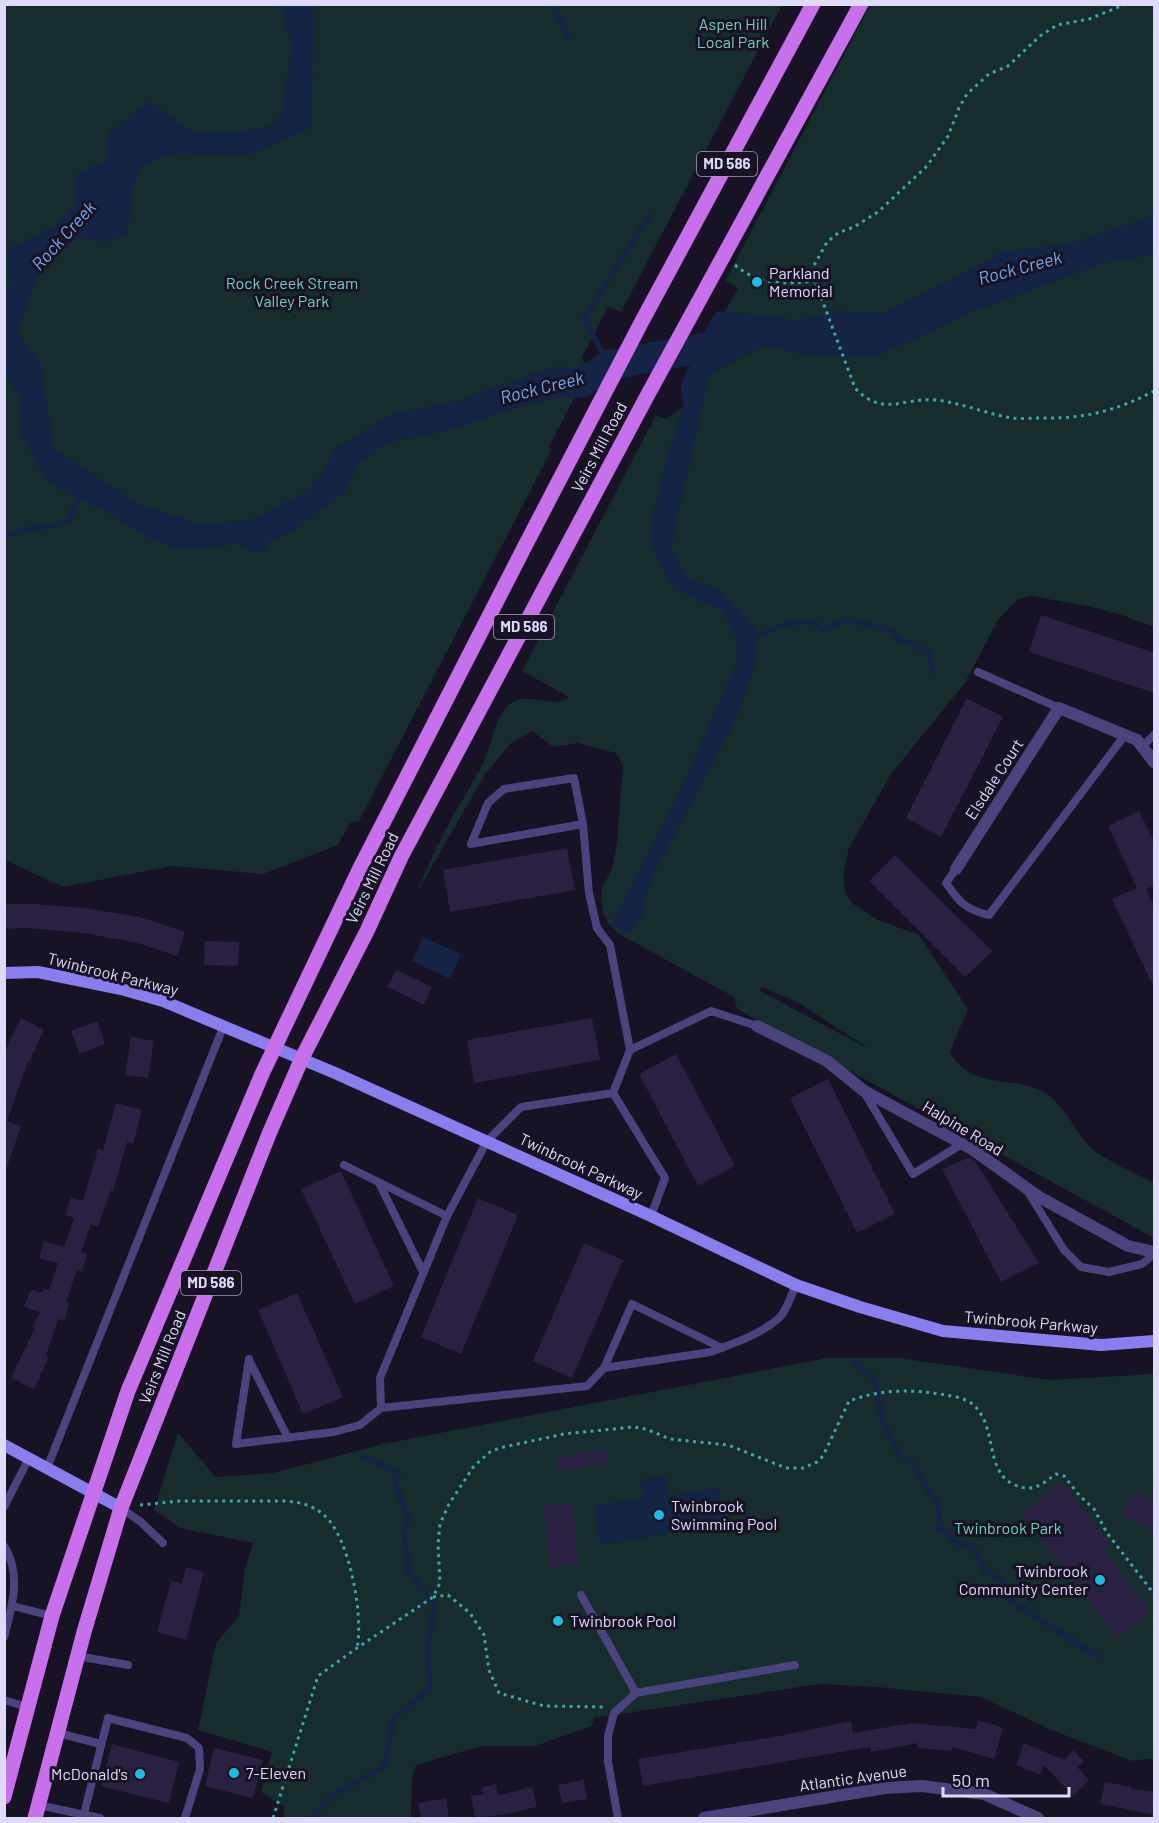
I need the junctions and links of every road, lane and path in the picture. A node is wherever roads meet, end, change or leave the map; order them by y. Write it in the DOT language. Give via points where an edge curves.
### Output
graph roads {
  1 [pos="813,4"];
  2 [pos="861,4"];
  3 [pos="1126,4"];
  4 [pos="725,256"];
  5 [pos="815,281"];
  6 [pos="1155,391"];
  7 [pos="978,672"];
  8 [pos="1059,708"];
  9 [pos="1125,735"];
  10 [pos="1155,735"];
  11 [pos="1142,747"];
  12 [pos="1155,762"];
  13 [pos="583,824"];
  14 [pos="956,868"];
  15 [pos="4,973"];
  16 [pos="224,1025"];
  17 [pos="757,1026"];
  18 [pos="276,1046"];
  19 [pos="630,1050"];
  20 [pos="302,1058"];
  21 [pos="864,1091"];
  22 [pos="613,1093"];
  23 [pos="487,1141"];
  24 [pos="962,1144"];
  25 [pos="344,1165"];
  26 [pos="379,1182"];
  27 [pos="1025,1187"];
  28 [pos="447,1215"];
  29 [pos="651,1216"];
  30 [pos="1155,1253"];
  31 [pos="423,1272"];
  32 [pos="796,1286"];
  33 [pos="1155,1341"];
  34 [pos="722,1348"];
  35 [pos="604,1368"];
  36 [pos="381,1408"];
  37 [pos="288,1438"];
  38 [pos="4,1445"];
  39 [pos="29,1458"];
  40 [pos="47,1468"];
  41 [pos="93,1493"];
  42 [pos="4,1507"];
  43 [pos="121,1508"];
  44 [pos="163,1543"];
  45 [pos="4,1546"];
  46 [pos="1155,1594"];
  47 [pos="581,1595"];
  48 [pos="434,1597"];
  49 [pos="13,1606"];
  50 [pos="52,1616"];
  51 [pos="4,1637"];
  52 [pos="357,1648"];
  53 [pos="77,1656"];
  54 [pos="128,1665"];
  55 [pos="795,1665"];
  56 [pos="636,1693"];
  57 [pos="4,1700"];
  58 [pos="27,1707"];
  59 [pos="620,1707"];
  60 [pos="58,1733"];
  61 [pos="102,1744"];
  62 [pos="4,1797"];
  63 [pos="36,1812"];
  64 [pos="84,1816"];
  65 [pos="100,1818"];
  66 [pos="185,1818"];
  67 [pos="273,1818"];
  68 [pos="618,1818"];
  69 [pos="704,1818"];
  70 [pos="1038,1818"];
  1 -- 18 [label="main road, Veirs Mill Road / MD 586" via="596,408 359,870"];
  2 -- 4 [label="main road, Veirs Mill Road / MD 586"];
  3 -- 5 [label="path" via="1089,19 1057,25 1008,66 989,74 967,94 948,136 927,166 878,212 827,242 812,269"];
  4 -- 5 [label="path" via="749,276 785,284"];
  4 -- 20 [label="main road, Veirs Mill Road / MD 586" via="401,856"];
  5 -- 6 [label="path" via="855,388 866,400 882,405 935,400 1014,418 1052,418 1102,413"];
  7 -- 8 [label="lane"];
  8 -- 9 [label="street"];
  8 -- 14 [label="street, Elsdale Court"];
  9 -- 11 [label="street"];
  9 -- 14 [label="lane" via="989,915 964,905 946,883"];
  10 -- 11 [label="lane"];
  11 -- 12 [label="street"];
  13 -- 13 [label="lane" via="494,840 471,844 488,803 504,789 574,778"];
  13 -- 19 [label="lane" via="589,893 597,928 610,945"];
  15 -- 16 [label="main road, Twinbrook Parkway" via="38,972 121,990 163,1001"];
  16 -- 18 [label="main road, Twinbrook Parkway"];
  16 -- 40 [label="lane"];
  17 -- 19 [label="lane" via="711,1011"];
  17 -- 21 [label="street, Halpine Road" via="827,1061"];
  18 -- 20 [label="main road, Twinbrook Parkway"];
  18 -- 41 [label="main road, Veirs Mill Road / MD 586" via="128,1391"];
  19 -- 22 [label="lane"];
  20 -- 23 [label="main road, Twinbrook Parkway"];
  20 -- 43 [label="main road, Veirs Mill Road / MD 586"];
  21 -- 24 [label="street, Halpine Road"];
  21 -- 24 [label="lane" via="914,1174"];
  22 -- 23 [label="lane" via="521,1107"];
  22 -- 29 [label="lane" via="665,1178"];
  23 -- 28 [label="lane"];
  23 -- 29 [label="main road, Twinbrook Parkway"];
  24 -- 27 [label="street, Halpine Road"];
  25 -- 26 [label="lane"];
  26 -- 28 [label="lane"];
  26 -- 31 [label="lane"];
  27 -- 30 [label="street, Halpine Road" via="1128,1245"];
  27 -- 30 [label="lane" via="1064,1250 1081,1268 1109,1272 1142,1264"];
  28 -- 31 [label="lane"];
  29 -- 32 [label="main road, Twinbrook Parkway"];
  31 -- 36 [label="lane" via="380,1378"];
  32 -- 33 [label="main road, Twinbrook Parkway" via="943,1331 1101,1345"];
  32 -- 34 [label="lane" via="780,1317 749,1337"];
  34 -- 35 [label="lane"];
  34 -- 35 [label="lane" via="632,1304"];
  35 -- 36 [label="lane" via="587,1386"];
  36 -- 37 [label="lane" via="360,1425"];
  37 -- 37 [label="lane" via="236,1444 249,1359 258,1379"];
  38 -- 39 [label="main road"];
  39 -- 40 [label="main road"];
  39 -- 42 [label="lane"];
  40 -- 41 [label="main road"];
  41 -- 43 [label="main road"];
  41 -- 50 [label="main road, Veirs Mill Road / MD 586"];
  43 -- 44 [label="lane"];
  43 -- 52 [label="path" via="179,1501 295,1501 316,1510 330,1522 344,1549 359,1609"];
  43 -- 53 [label="main road, Veirs Mill Road / MD 586"];
  45 -- 49 [label="lane" via="12,1566"];
  46 -- 48 [label="path" via="1107,1533 1094,1509 1064,1476 1056,1474 1029,1489 1011,1484 995,1462 988,1431 970,1402 923,1391 886,1392 847,1404 823,1456 803,1468 777,1465 728,1445 670,1440 634,1427 534,1439 490,1452 474,1466 440,1524 440,1583"];
  47 -- 56 [label="lane"];
  48 -- 52 [label="path"];
  48 -- 59 [label="path" via="448,1595 470,1613 484,1635 489,1670 499,1693 543,1706"];
  49 -- 50 [label="lane"];
  49 -- 51 [label="lane"];
  50 -- 58 [label="main road, Veirs Mill Road / MD 586"];
  52 -- 67 [label="path" via="318,1676"];
  53 -- 54 [label="lane"];
  53 -- 60 [label="main road, Veirs Mill Road / MD 586"];
  55 -- 56 [label="lane"];
  56 -- 59 [label="lane"];
  57 -- 58 [label="lane"];
  58 -- 62 [label="main road, Veirs Mill Road / MD 586"];
  59 -- 68 [label="lane" via="614,1713 608,1736 608,1762"];
  60 -- 61 [label="lane"];
  60 -- 63 [label="main road, Veirs Mill Road / MD 586"];
  61 -- 64 [label="lane"];
  61 -- 66 [label="lane" via="108,1718 187,1738 199,1748 200,1769"];
  63 -- 64 [label="lane"];
  64 -- 65 [label="lane"];
  69 -- 70 [label="street, Atlantic Avenue" via="885,1788 922,1786 984,1794"];
}
